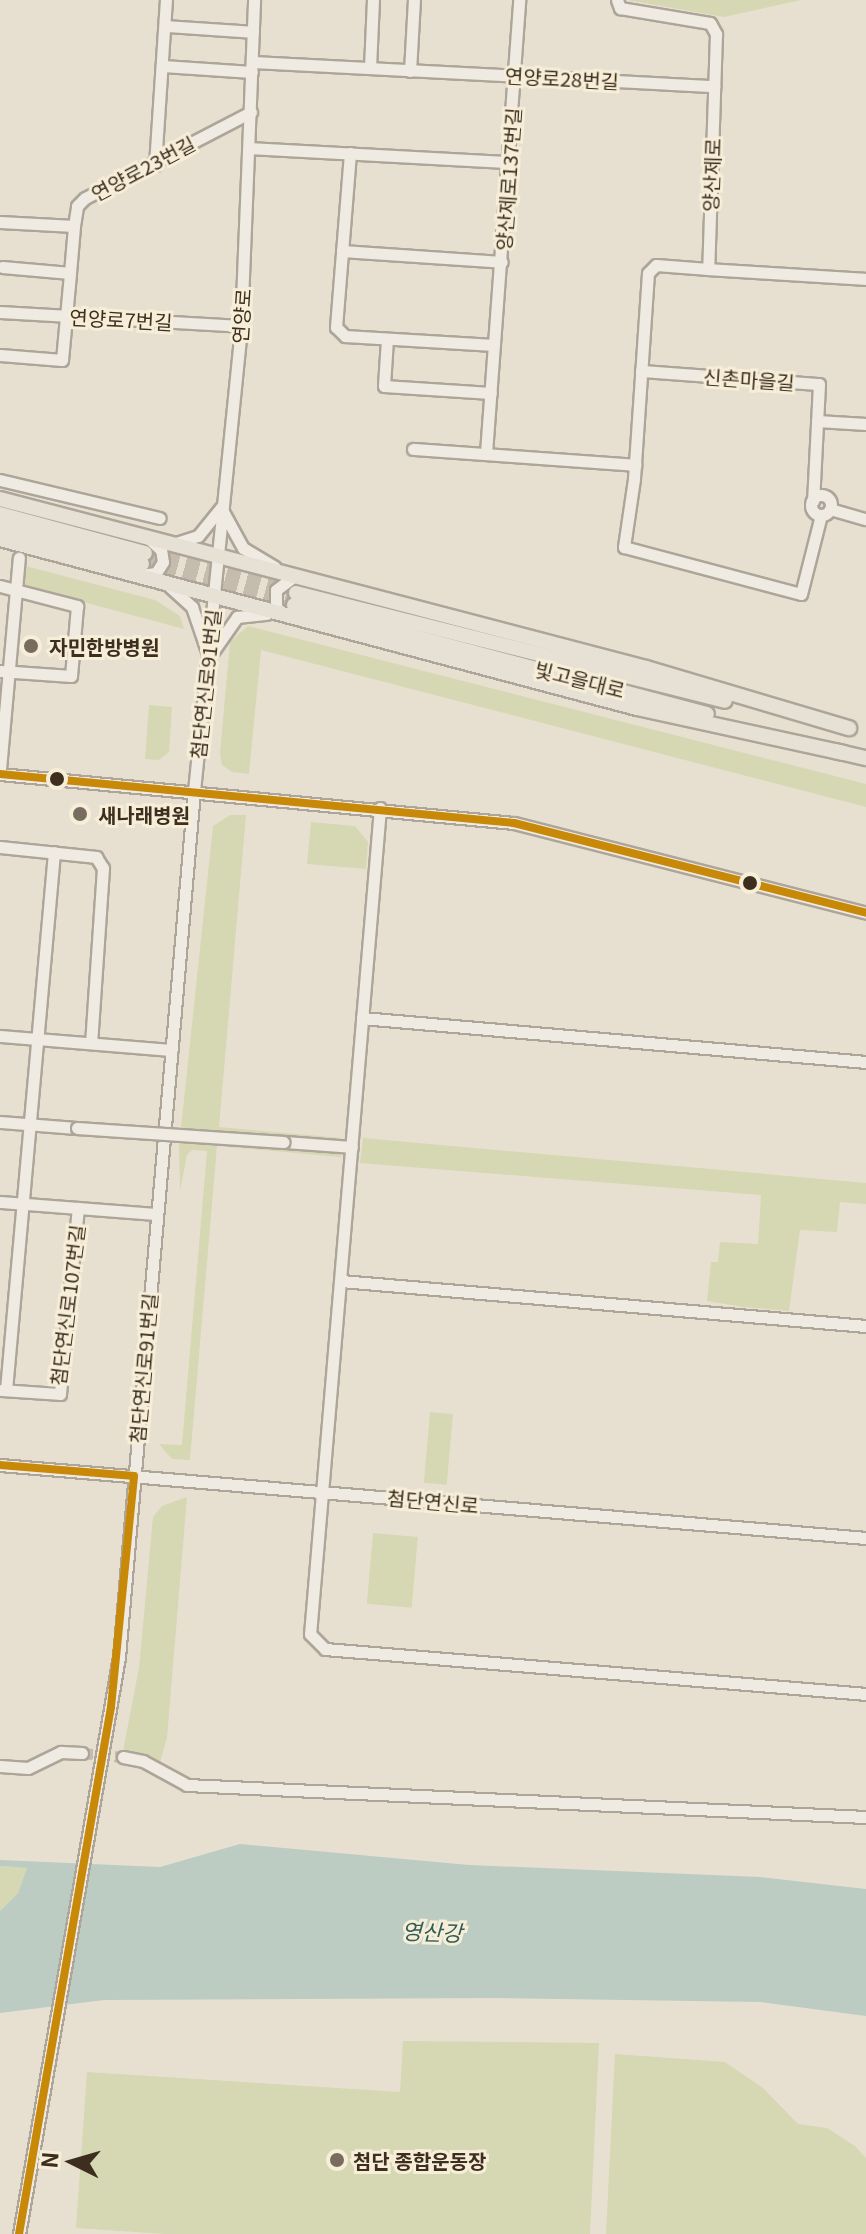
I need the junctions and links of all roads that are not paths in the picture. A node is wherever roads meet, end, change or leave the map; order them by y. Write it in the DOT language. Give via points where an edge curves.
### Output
graph roads {
  1 [pos="166,0"];
  2 [pos="254,0"];
  3 [pos="373,0"];
  4 [pos="414,0"];
  5 [pos="519,0"];
  6 [pos="617,0"];
  7 [pos="166,26"];
  8 [pos="253,32"];
  9 [pos="163,66"];
  10 [pos="252,67"];
  11 [pos="370,68"];
  12 [pos="410,71"];
  13 [pos="513,75"];
  14 [pos="714,86"];
  15 [pos="251,112"];
  16 [pos="249,148"];
  17 [pos="350,153"];
  18 [pos="510,162"];
  19 [pos="155,165"];
  20 [pos="0,222"];
  21 [pos="74,226"];
  22 [pos="342,251"];
  23 [pos="502,262"];
  24 [pos="2,267"];
  25 [pos="708,269"];
  26 [pos="70,273"];
  27 [pos="866,279"];
  28 [pos="0,312"];
  29 [pos="65,315"];
  30 [pos="241,326"];
  31 [pos="387,339"];
  32 [pos="494,345"];
  33 [pos="0,355"];
  34 [pos="641,371"];
  35 [pos="491,393"];
  36 [pos="817,421"];
  37 [pos="866,424"];
  38 [pos="413,449"];
  39 [pos="486,453"];
  40 [pos="635,465"];
  41 [pos="0,480"];
  42 [pos="0,499"];
  43 [pos="221,508"];
  44 [pos="826,512"];
  45 [pos="0,514"];
  46 [pos="160,518"];
  47 [pos="866,519"];
  48 [pos="0,526"];
  49 [pos="0,539"];
  50 [pos="171,544"];
  51 [pos="144,557"];
  52 [pos="19,558"];
  53 [pos="217,558"];
  54 [pos="293,577"];
  55 [pos="160,580"];
  56 [pos="0,586"];
  57 [pos="16,590"];
  58 [pos="214,594"];
  59 [pos="291,604"];
  60 [pos="209,657"];
  61 [pos="5,672"];
  62 [pos="849,728"];
  63 [pos="866,732"];
  64 [pos="866,758"];
  65 [pos="0,772"];
  66 [pos="194,791"];
  67 [pos="380,808"];
  68 [pos="0,847"];
  69 [pos="54,852"];
  70 [pos="866,913"];
  71 [pos="362,1018"];
  72 [pos="0,1036"];
  73 [pos="37,1039"];
  74 [pos="91,1043"];
  75 [pos="171,1050"];
  76 [pos="866,1062"];
  77 [pos="0,1122"];
  78 [pos="29,1124"];
  79 [pos="352,1147"];
  80 [pos="0,1202"];
  81 [pos="22,1203"];
  82 [pos="78,1208"];
  83 [pos="157,1214"];
  84 [pos="341,1281"];
  85 [pos="866,1326"];
  86 [pos="3,1390"];
  87 [pos="0,1465"];
  88 [pos="134,1476"];
  89 [pos="323,1491"];
  90 [pos="866,1538"];
  91 [pos="866,1694"];
  92 [pos="82,1753"];
  93 [pos="123,1757"];
  94 [pos="0,1766"];
  95 [pos="866,1817"];
  96 [pos="19,2234"];
  1 -- 7 [label="street"];
  2 -- 8 [label="street, 연양로"];
  3 -- 11 [label="street"];
  4 -- 12 [label="street"];
  5 -- 13 [label="street, 양산제로137번길"];
  6 -- 14 [label="street, 양산제로" via="620,8 710,23 716,34"];
  7 -- 8 [label="street"];
  7 -- 9 [label="street"];
  8 -- 10 [label="street, 연양로"];
  9 -- 10 [label="street"];
  9 -- 19 [label="street"];
  10 -- 11 [label="street, 연양로28번길"];
  10 -- 15 [label="street, 연양로"];
  11 -- 12 [label="street, 연양로28번길"];
  12 -- 13 [label="street, 연양로28번길"];
  13 -- 14 [label="street, 연양로28번길"];
  13 -- 18 [label="street, 양산제로137번길"];
  14 -- 25 [label="street, 양산제로"];
  15 -- 16 [label="street, 연양로"];
  15 -- 19 [label="street, 연양로23번길"];
  16 -- 17 [label="street"];
  16 -- 30 [label="street, 연양로"];
  17 -- 18 [label="street"];
  17 -- 22 [label="street"];
  18 -- 23 [label="street, 양산제로137번길"];
  19 -- 21 [label="street, 연양로23번길" via="78,203"];
  20 -- 21 [label="street"];
  21 -- 26 [label="street"];
  22 -- 23 [label="street, 양산제로137번길"];
  22 -- 31 [label="street" via="336,327 345,336"];
  23 -- 32 [label="street, 양산제로137번길"];
  24 -- 26 [label="street"];
  25 -- 27 [label="street"];
  25 -- 34 [label="street" via="650,268"];
  26 -- 29 [label="street"];
  28 -- 29 [label="street, 연양로7번길"];
  29 -- 30 [label="street, 연양로7번길"];
  29 -- 33 [label="street" via="62,360"];
  30 -- 43 [label="street, 연양로"];
  31 -- 32 [label="street"];
  31 -- 35 [label="street" via="384,386"];
  32 -- 35 [label="street, 양산제로137번길"];
  34 -- 36 [label="street, 신촌마을길" via="819,384"];
  34 -- 40 [label="street"];
  35 -- 39 [label="street, 양산제로137번길"];
  36 -- 37 [label="street"];
  36 -- 44 [label="street" via="813,510"];
  38 -- 39 [label="street"];
  39 -- 40 [label="street"];
  40 -- 44 [label="street" via="624,547 801,594"];
  41 -- 46 [label="street"];
  42 -- 51 [label="main road"];
  43 -- 50 [label="street" via="198,536"];
  43 -- 53 [label="street, 연양로"];
  43 -- 54 [label="street" via="243,548"];
  44 -- 47 [label="street"];
  45 -- 51 [label="main road"];
  48 -- 51 [label="main road"];
  49 -- 51 [label="main road"];
  50 -- 51 [label="main road"];
  50 -- 53 [label="main road"];
  51 -- 55 [label="main road"];
  52 -- 57 [label="street"];
  53 -- 54 [label="main road"];
  53 -- 58 [label="street, 첨단연신로91번길"];
  54 -- 59 [label="street" via="276,590 276,607"];
  54 -- 62 [label="main road" via="646,668"];
  55 -- 58 [label="main road"];
  55 -- 60 [label="street" via="192,607"];
  56 -- 57 [label="street"];
  57 -- 61 [label="street"];
  57 -- 61 [label="street" via="77,606 71,676"];
  58 -- 59 [label="main road"];
  58 -- 60 [label="street, 첨단연신로91번길"];
  59 -- 60 [label="street" via="237,617"];
  59 -- 62 [label="main road, 빛고을대로"];
  59 -- 64 [label="main road, 빛고을대로"];
  60 -- 66 [label="street, 첨단연신로91번길"];
  61 -- 65 [label="street"];
  62 -- 63 [label="main road, 빛고을대로"];
  65 -- 66 [label="street"];
  66 -- 67 [label="street"];
  66 -- 75 [label="street, 첨단연신로91번길"];
  67 -- 70 [label="street" via="514,823"];
  67 -- 71 [label="street"];
  68 -- 69 [label="street"];
  69 -- 73 [label="street"];
  69 -- 74 [label="street" via="96,857 103,868"];
  71 -- 76 [label="street"];
  71 -- 79 [label="street"];
  72 -- 73 [label="street"];
  73 -- 74 [label="street"];
  73 -- 78 [label="street"];
  74 -- 75 [label="street"];
  75 -- 83 [label="street, 첨단연신로91번길"];
  77 -- 78 [label="street"];
  78 -- 79 [label="street, bridge"];
  78 -- 81 [label="street"];
  79 -- 84 [label="street"];
  80 -- 81 [label="street"];
  81 -- 82 [label="street"];
  81 -- 86 [label="street"];
  82 -- 83 [label="street"];
  82 -- 86 [label="street, 첨단연신로107번길" via="60,1394"];
  83 -- 88 [label="street, 첨단연신로91번길"];
  84 -- 85 [label="street"];
  84 -- 89 [label="street"];
  87 -- 88 [label="street, 첨단연신로"];
  88 -- 89 [label="street, 첨단연신로"];
  88 -- 96 [label="street, 첨단연신로91번길" via="119,1657"];
  89 -- 90 [label="street, 첨단연신로"];
  89 -- 91 [label="street" via="310,1634 325,1649"];
  92 -- 94 [label="street" via="61,1752 28,1768"];
  93 -- 95 [label="street" via="143,1761 187,1785"];
}
